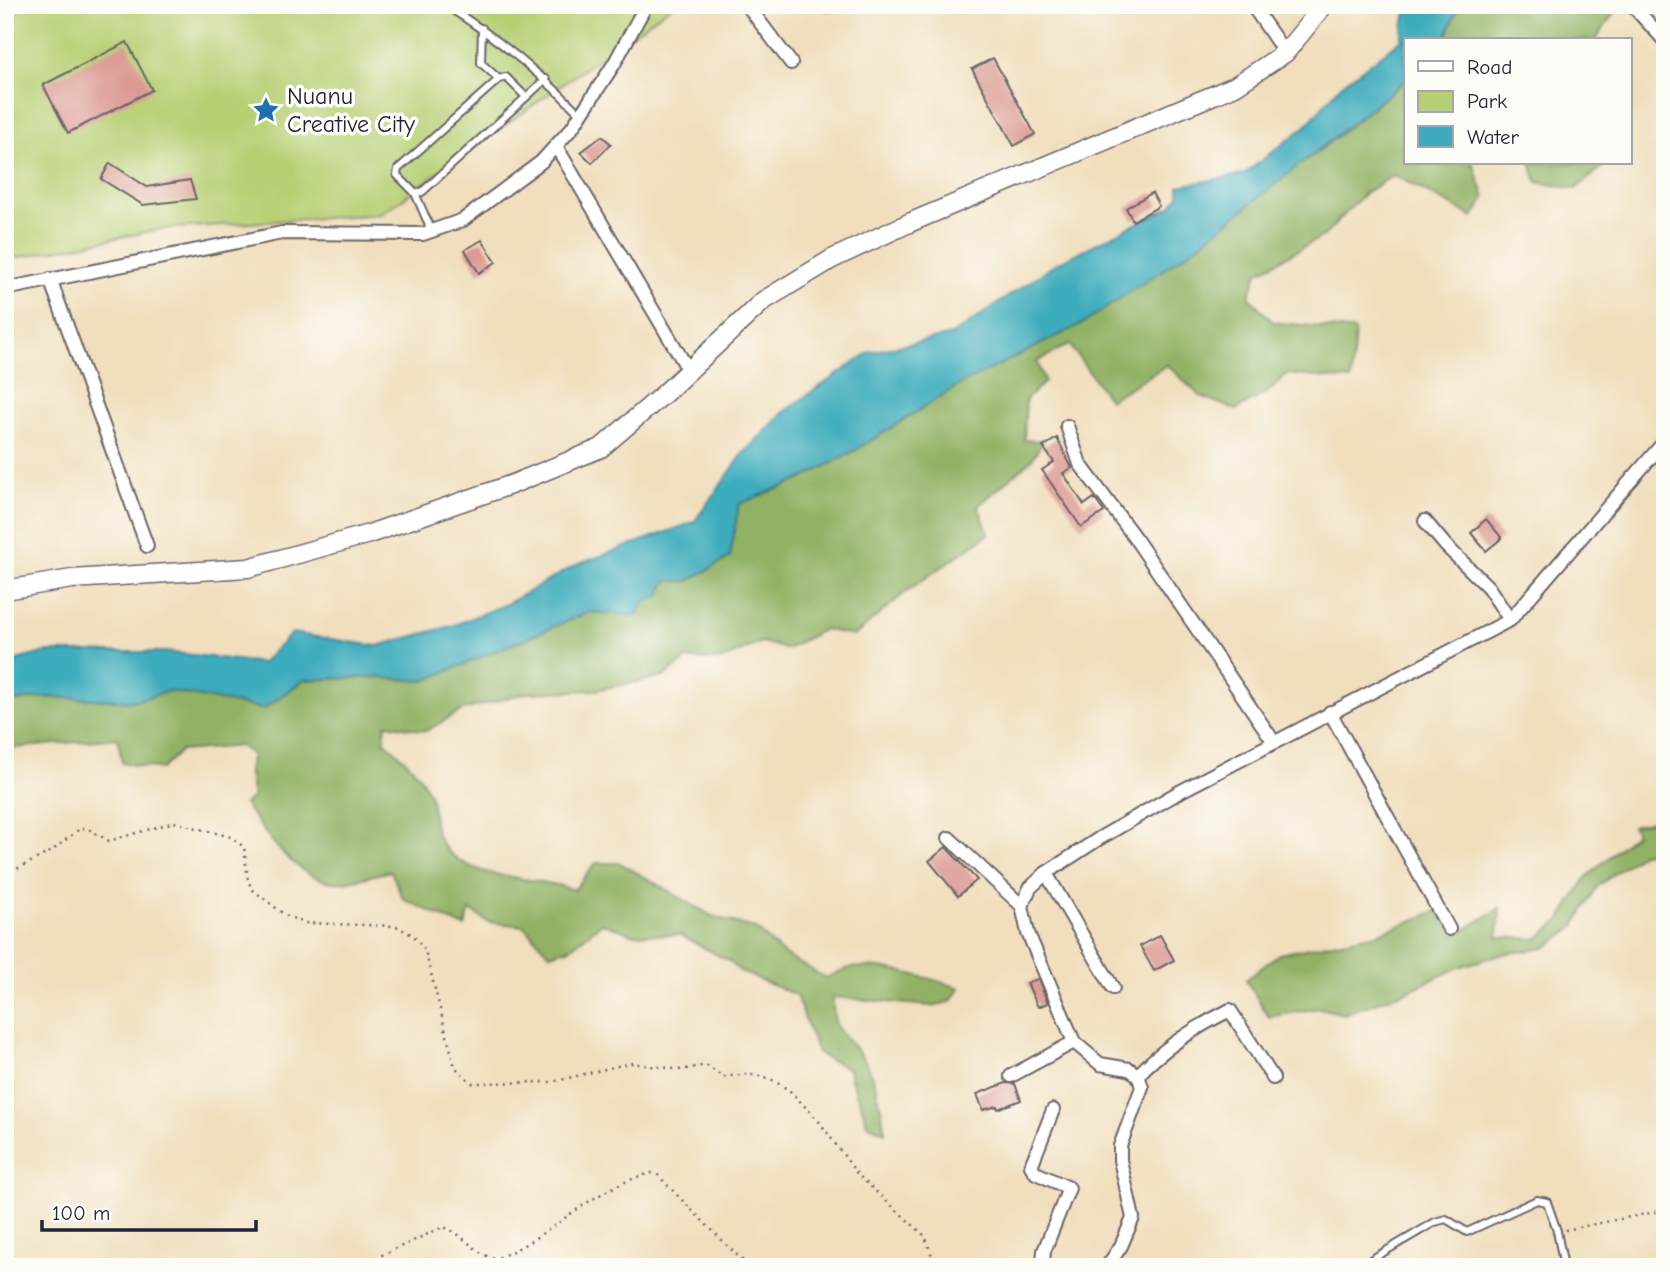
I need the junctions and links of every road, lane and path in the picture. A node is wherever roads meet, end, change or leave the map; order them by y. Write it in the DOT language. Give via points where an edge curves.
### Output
graph roads {
  1 [pos="445,5"];
  2 [pos="646,5"];
  3 [pos="747,5"];
  4 [pos="1252,5"];
  5 [pos="1324,5"];
  6 [pos="1632,5"];
  7 [pos="482,28"];
  8 [pos="1665,41"];
  9 [pos="1285,53"];
  10 [pos="791,63"];
  11 [pos="499,79"];
  12 [pos="546,79"];
  13 [pos="526,97"];
  14 [pos="580,115"];
  15 [pos="556,146"];
  16 [pos="415,193"];
  17 [pos="432,232"];
  18 [pos="50,279"];
  19 [pos="6,285"];
  20 [pos="689,371"];
  21 [pos="1067,426"];
  22 [pos="1665,441"];
  23 [pos="1425,521"];
  24 [pos="147,547"];
  25 [pos="5,590"];
  26 [pos="1510,620"];
  27 [pos="1330,712"];
  28 [pos="1274,742"];
  29 [pos="949,838"];
  30 [pos="1046,873"];
  31 [pos="5,875"];
  32 [pos="1022,906"];
  33 [pos="1449,929"];
  34 [pos="1113,988"];
  35 [pos="1074,1042"];
  36 [pos="1138,1075"];
  37 [pos="1011,1076"];
  38 [pos="1273,1078"];
  39 [pos="1054,1110"];
  40 [pos="1665,1210"];
  41 [pos="1558,1231"];
  42 [pos="356,1267"];
  43 [pos="749,1267"];
  44 [pos="936,1267"];
  45 [pos="1048,1267"];
  46 [pos="1107,1267"];
  47 [pos="1364,1267"];
  48 [pos="1564,1267"];
  1 -- 7 [label="lane"];
  2 -- 14 [label="street"];
  3 -- 10 [label="street"];
  4 -- 9 [label="street"];
  5 -- 9 [label="street"];
  6 -- 8 [label="street"];
  7 -- 11 [label="lane" via="481,63"];
  7 -- 12 [label="lane"];
  9 -- 20 [label="street" via="1235,86 832,259 763,301"];
  11 -- 13 [label="lane" via="506,77"];
  11 -- 16 [label="lane" via="397,169 397,175"];
  12 -- 13 [label="lane"];
  12 -- 14 [label="lane"];
  13 -- 16 [label="lane" via="422,192"];
  14 -- 15 [label="street"];
  15 -- 17 [label="street" via="481,208"];
  15 -- 20 [label="street"];
  16 -- 17 [label="lane"];
  17 -- 18 [label="street" via="282,233"];
  18 -- 19 [label="street"];
  18 -- 24 [label="street"];
  20 -- 25 [label="street" via="601,448 513,485 369,534 248,568 72,579"];
  21 -- 28 [label="street" via="1080,464"];
  22 -- 26 [label="street"];
  23 -- 26 [label="street" via="1488,587"];
  26 -- 27 [label="street"];
  27 -- 28 [label="street"];
  27 -- 33 [label="street"];
  28 -- 30 [label="street" via="1146,811"];
  29 -- 32 [label="street"];
  30 -- 32 [label="street" via="1030,888"];
  30 -- 34 [label="street"];
  31 -- 44 [label="path" via="50,852 81,828 108,841 174,822 231,837 244,847 253,890 285,915 304,923 396,926 415,936 425,950 455,1068 472,1083 552,1082 630,1063 681,1070 706,1065 723,1077 748,1074 769,1078 789,1090 858,1175 925,1236"];
  32 -- 35 [label="street" via="1028,933"];
  35 -- 36 [label="street" via="1100,1064"];
  35 -- 37 [label="street"];
  36 -- 38 [label="street" via="1154,1057 1230,1010"];
  36 -- 46 [label="street" via="1142,1087 1120,1146 1133,1218"];
  39 -- 45 [label="street" via="1031,1166 1069,1191 1044,1251 1043,1262"];
  40 -- 41 [label="path"];
  41 -- 47 [label="lane" via="1547,1202 1537,1200 1467,1232 1446,1219 1435,1222"];
  41 -- 48 [label="lane"];
  42 -- 43 [label="path" via="443,1227 495,1259 548,1231 588,1199 651,1173 701,1216"];
}
